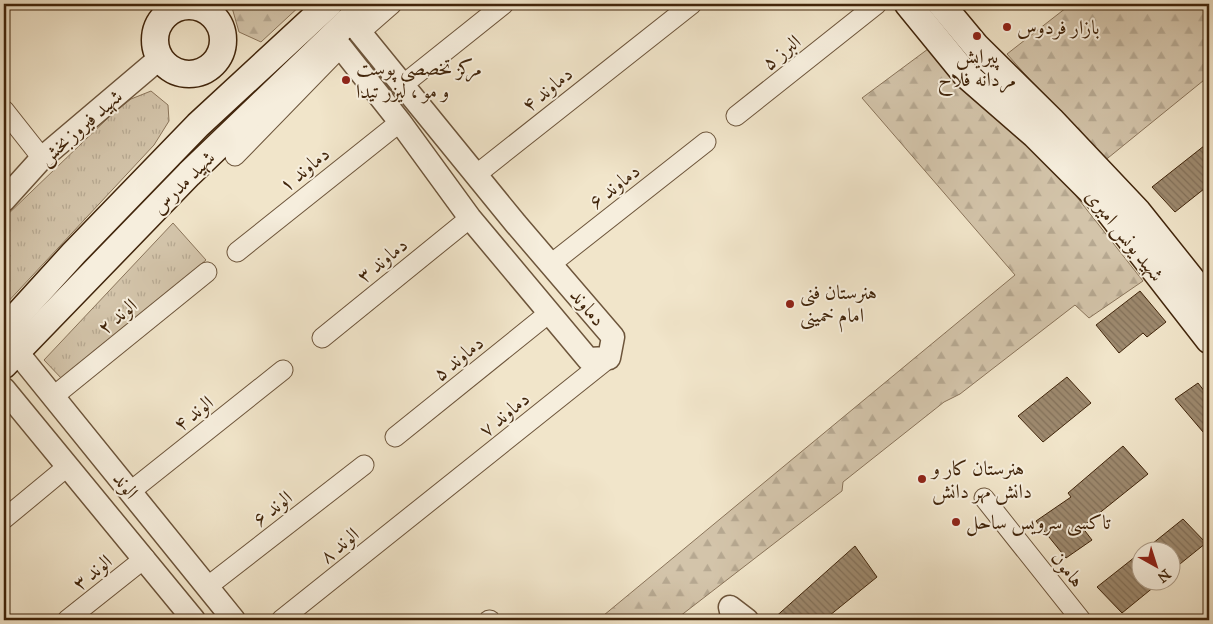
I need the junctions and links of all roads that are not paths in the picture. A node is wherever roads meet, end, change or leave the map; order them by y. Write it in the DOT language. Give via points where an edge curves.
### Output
graph roads {
  1 [pos="392,4"];
  2 [pos="504,4"];
  3 [pos="692,4"];
  4 [pos="876,4"];
  5 [pos="908,4"];
  6 [pos="210,7"];
  7 [pos="160,10"];
  8 [pos="948,12"];
  9 [pos="346,24"];
  10 [pos="934,36"];
  11 [pos="160,58"];
  12 [pos="217,59"];
  13 [pos="242,84"];
  14 [pos="404,84"];
  15 [pos="4,110"];
  16 [pos="736,116"];
  17 [pos="400,122"];
  18 [pos="1043,128"];
  19 [pos="444,134"];
  20 [pos="706,142"];
  21 [pos="420,150"];
  22 [pos="235,156"];
  23 [pos="42,158"];
  24 [pos="477,174"];
  25 [pos="4,200"];
  26 [pos="470,218"];
  27 [pos="516,224"];
  28 [pos="492,243"];
  29 [pos="237,252"];
  30 [pos="551,264"];
  31 [pos="207,272"];
  32 [pos="1193,294"];
  33 [pos="549,313"];
  34 [pos="322,338"];
  35 [pos="1209,340"];
  36 [pos="8,349"];
  37 [pos="610,358"];
  38 [pos="283,370"];
  39 [pos="38,376"];
  40 [pos="54,396"];
  41 [pos="7,398"];
  42 [pos="395,437"];
  43 [pos="104,457"];
  44 [pos="364,465"];
  45 [pos="72,472"];
  46 [pos="131,491"];
  47 [pos="984,498"];
  48 [pos="426,505"];
  49 [pos="4,519"];
  50 [pos="168,539"];
  51 [pos="145,558"];
  52 [pos="208,587"];
  53 [pos="67,620"];
  54 [pos="194,620"];
  55 [pos="234,620"];
  56 [pos="281,620"];
  57 [pos="733,620"];
  58 [pos="747,620"];
  59 [pos="1081,620"];
  1 -- 9 [label="street"];
  2 -- 14 [label="street"];
  3 -- 24 [label="street, دماوند ۴"];
  4 -- 16 [label="street, البرز ۵"];
  5 -- 10 [label="main road"];
  6 -- 7 [label="main road"];
  6 -- 12 [label="main road" via="222,33 222,49"];
  7 -- 11 [label="main road" via="155,36"];
  8 -- 10 [label="main road"];
  8 -- 18 [label="main road"];
  9 -- 13 [label="main road, شهید مدرس"];
  9 -- 14 [label="street, دماوند"];
  9 -- 17 [label="street, دماوند"];
  9 -- 22 [label="street"];
  9 -- 36 [label="main road, شهید مدرس"];
  10 -- 18 [label="main road" via="966,75"];
  11 -- 12 [label="main road" via="167,66 188,74 204,70"];
  11 -- 23 [label="street, شهید فیروزبخش"];
  12 -- 13 [label="main road"];
  13 -- 36 [label="main road, شهید مدرس" via="94,232"];
  14 -- 19 [label="street, دماوند"];
  15 -- 23 [label="street"];
  17 -- 21 [label="street, دماوند"];
  17 -- 29 [label="street, دماوند ۱"];
  18 -- 32 [label="main road, شهید یونس امیری" via="1107,194 1138,212"];
  19 -- 21 [label="street"];
  19 -- 24 [label="street, دماوند"];
  20 -- 30 [label="street, دماوند ۶"];
  21 -- 26 [label="street, دماوند"];
  23 -- 25 [label="street, شهید فیروزبخش"];
  24 -- 27 [label="street, دماوند"];
  26 -- 28 [label="street, دماوند"];
  26 -- 34 [label="street, دماوند ۳"];
  27 -- 28 [label="street"];
  27 -- 30 [label="street, دماوند"];
  28 -- 33 [label="street, دماوند"];
  30 -- 37 [label="street, دماوند" via="613,337"];
  31 -- 40 [label="street, الوند ۲"];
  32 -- 35 [label="main road, شهید یونس امیری"];
  33 -- 37 [label="street, دماوند" via="588,359"];
  33 -- 42 [label="street, دماوند ۵"];
  36 -- 39 [label="street, الوند"];
  37 -- 48 [label="street, دماوند ۷"];
  38 -- 46 [label="street, الوند ۴"];
  39 -- 40 [label="street, الوند"];
  39 -- 41 [label="street" via="24,375 14,384"];
  40 -- 43 [label="street, الوند"];
  41 -- 45 [label="street, الوند"];
  43 -- 45 [label="street"];
  43 -- 46 [label="street, الوند"];
  44 -- 52 [label="street, الوند ۶"];
  45 -- 49 [label="street"];
  45 -- 51 [label="street, الوند"];
  46 -- 50 [label="street, الوند"];
  47 -- 59 [label="street, هامون"];
  48 -- 56 [label="street, الوند ۸"];
  50 -- 51 [label="street"];
  50 -- 52 [label="street, الوند"];
  51 -- 53 [label="street, الوند ۳"];
  51 -- 54 [label="street, الوند"];
  52 -- 55 [label="street, الوند"];
  57 -- 58 [label="street" via="730,607"];
}
